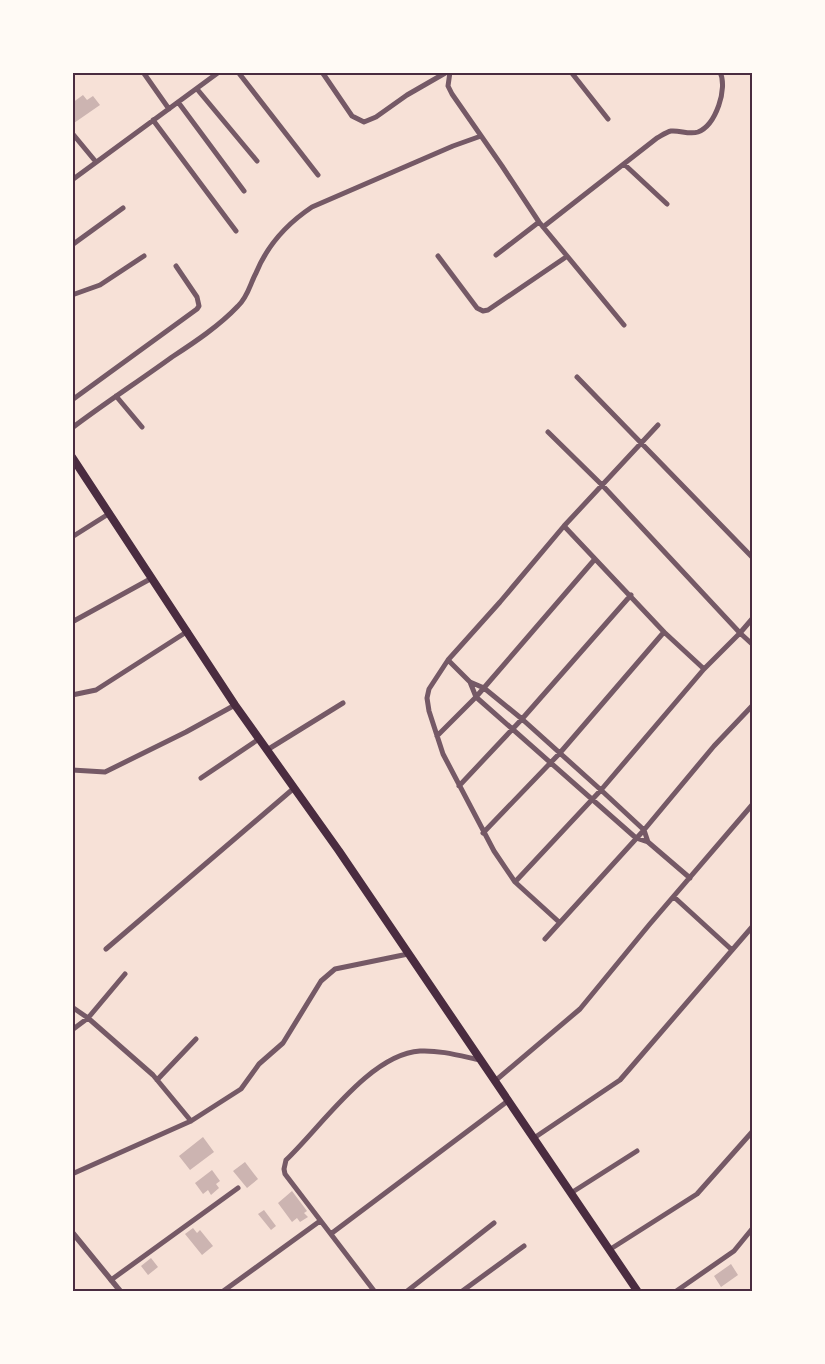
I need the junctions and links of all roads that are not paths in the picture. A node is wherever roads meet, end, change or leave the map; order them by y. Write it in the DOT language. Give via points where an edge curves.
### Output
graph roads {
  1 [pos="143,72"];
  2 [pos="218,72"];
  3 [pos="238,72"];
  4 [pos="322,72"];
  5 [pos="449,72"];
  6 [pos="571,72"];
  7 [pos="720,72"];
  8 [pos="197,89"];
  9 [pos="178,102"];
  10 [pos="169,109"];
  11 [pos="608,119"];
  12 [pos="153,120"];
  13 [pos="72,133"];
  14 [pos="481,136"];
  15 [pos="257,161"];
  16 [pos="96,162"];
  17 [pos="624,164"];
  18 [pos="318,175"];
  19 [pos="72,180"];
  20 [pos="244,191"];
  21 [pos="667,204"];
  22 [pos="123,208"];
  23 [pos="541,224"];
  24 [pos="236,232"];
  25 [pos="72,245"];
  26 [pos="496,255"];
  27 [pos="144,256"];
  28 [pos="438,256"];
  29 [pos="566,257"];
  30 [pos="176,266"];
  31 [pos="72,295"];
  32 [pos="624,325"];
  33 [pos="577,377"];
  34 [pos="116,396"];
  35 [pos="72,400"];
  36 [pos="658,426"];
  37 [pos="72,428"];
  38 [pos="142,428"];
  39 [pos="548,432"];
  40 [pos="642,442"];
  41 [pos="73,459"];
  42 [pos="603,486"];
  43 [pos="110,513"];
  44 [pos="564,526"];
  45 [pos="72,538"];
  46 [pos="752,557"];
  47 [pos="596,559"];
  48 [pos="152,578"];
  49 [pos="630,595"];
  50 [pos="752,619"];
  51 [pos="72,622"];
  52 [pos="188,631"];
  53 [pos="664,632"];
  54 [pos="740,633"];
  55 [pos="752,644"];
  56 [pos="448,660"];
  57 [pos="704,669"];
  58 [pos="470,682"];
  59 [pos="484,688"];
  60 [pos="72,695"];
  61 [pos="476,697"];
  62 [pos="343,703"];
  63 [pos="236,705"];
  64 [pos="752,706"];
  65 [pos="522,719"];
  66 [pos="513,728"];
  67 [pos="437,736"];
  68 [pos="259,739"];
  69 [pos="267,750"];
  70 [pos="559,754"];
  71 [pos="551,763"];
  72 [pos="72,770"];
  73 [pos="201,778"];
  74 [pos="459,786"];
  75 [pos="293,789"];
  76 [pos="600,790"];
  77 [pos="591,799"];
  78 [pos="752,805"];
  79 [pos="644,830"];
  80 [pos="484,833"];
  81 [pos="636,838"];
  82 [pos="648,842"];
  83 [pos="690,878"];
  84 [pos="515,882"];
  85 [pos="674,897"];
  86 [pos="559,922"];
  87 [pos="752,927"];
  88 [pos="545,939"];
  89 [pos="106,949"];
  90 [pos="732,950"];
  91 [pos="408,954"];
  92 [pos="125,974"];
  93 [pos="72,1007"];
  94 [pos="88,1018"];
  95 [pos="72,1030"];
  96 [pos="196,1039"];
  97 [pos="480,1060"];
  98 [pos="157,1080"];
  99 [pos="495,1081"];
  100 [pos="509,1100"];
  101 [pos="191,1121"];
  102 [pos="752,1132"];
  103 [pos="534,1138"];
  104 [pos="637,1151"];
  105 [pos="72,1174"];
  106 [pos="238,1188"];
  107 [pos="571,1193"];
  108 [pos="320,1220"];
  109 [pos="494,1223"];
  110 [pos="752,1229"];
  111 [pos="72,1232"];
  112 [pos="332,1233"];
  113 [pos="524,1246"];
  114 [pos="609,1250"];
  115 [pos="112,1280"];
  116 [pos="121,1292"];
  117 [pos="222,1292"];
  118 [pos="375,1292"];
  119 [pos="406,1292"];
  120 [pos="461,1292"];
  121 [pos="638,1292"];
  122 [pos="675,1292"];
  1 -- 10 [label="street"];
  2 -- 8 [label="street"];
  3 -- 18 [label="street"];
  4 -- 5 [label="street" via="352,116 364,122"];
  5 -- 14 [label="street" via="450,90"];
  6 -- 11 [label="street"];
  7 -- 17 [label="street" via="723,93 702,130 693,134 670,131"];
  8 -- 9 [label="street"];
  8 -- 15 [label="street"];
  9 -- 10 [label="street"];
  9 -- 20 [label="street"];
  10 -- 12 [label="street"];
  12 -- 16 [label="street"];
  12 -- 24 [label="street"];
  13 -- 16 [label="street"];
  14 -- 23 [label="street"];
  14 -- 34 [label="street" via="304,212 262,260 237,308 202,337"];
  16 -- 19 [label="street"];
  17 -- 21 [label="street"];
  17 -- 23 [label="street"];
  22 -- 25 [label="street"];
  23 -- 26 [label="street"];
  23 -- 29 [label="street"];
  27 -- 31 [label="street" via="100,285"];
  28 -- 29 [label="street" via="482,311"];
  29 -- 32 [label="street"];
  30 -- 35 [label="street" via="197,297 197,309"];
  33 -- 40 [label="street"];
  34 -- 37 [label="street"];
  34 -- 38 [label="street"];
  36 -- 40 [label="street"];
  39 -- 42 [label="street"];
  40 -- 42 [label="street"];
  40 -- 46 [label="street"];
  41 -- 43 [label="main road"];
  42 -- 44 [label="street"];
  42 -- 54 [label="street"];
  43 -- 45 [label="street"];
  43 -- 48 [label="main road"];
  44 -- 47 [label="street"];
  44 -- 56 [label="street"];
  47 -- 49 [label="street"];
  47 -- 59 [label="street"];
  48 -- 51 [label="street"];
  48 -- 52 [label="main road"];
  49 -- 53 [label="street"];
  49 -- 65 [label="street"];
  50 -- 54 [label="street"];
  52 -- 60 [label="street" via="96,690"];
  52 -- 63 [label="main road"];
  53 -- 57 [label="street"];
  53 -- 70 [label="street"];
  54 -- 55 [label="street"];
  54 -- 57 [label="street"];
  56 -- 58 [label="street"];
  56 -- 67 [label="street" via="429,689 427,698"];
  57 -- 76 [label="street"];
  58 -- 59 [label="street"];
  58 -- 61 [label="street"];
  59 -- 61 [label="street"];
  59 -- 65 [label="street"];
  61 -- 66 [label="street"];
  61 -- 67 [label="street"];
  62 -- 69 [label="street"];
  63 -- 68 [label="main road"];
  63 -- 72 [label="street" via="105,772"];
  64 -- 79 [label="street"];
  65 -- 66 [label="street"];
  65 -- 70 [label="street"];
  66 -- 71 [label="street"];
  66 -- 74 [label="street"];
  67 -- 74 [label="street"];
  68 -- 69 [label="main road"];
  68 -- 73 [label="street"];
  69 -- 75 [label="main road"];
  70 -- 71 [label="street"];
  70 -- 76 [label="street"];
  71 -- 77 [label="street"];
  71 -- 80 [label="street"];
  74 -- 80 [label="street"];
  75 -- 89 [label="street"];
  75 -- 91 [label="main road"];
  76 -- 77 [label="street"];
  76 -- 79 [label="street"];
  77 -- 81 [label="street"];
  77 -- 84 [label="street"];
  78 -- 83 [label="street"];
  79 -- 81 [label="street"];
  79 -- 82 [label="street"];
  80 -- 84 [label="street"];
  81 -- 82 [label="street"];
  81 -- 86 [label="street"];
  82 -- 83 [label="street"];
  83 -- 85 [label="street"];
  84 -- 86 [label="street"];
  85 -- 90 [label="street"];
  85 -- 99 [label="street" via="575,1014"];
  86 -- 88 [label="street"];
  87 -- 90 [label="street"];
  90 -- 103 [label="street" via="620,1080"];
  91 -- 97 [label="main road"];
  91 -- 101 [label="street" via="335,968 321,980 283,1043 258,1064 241,1089"];
  92 -- 94 [label="street"];
  93 -- 94 [label="street"];
  94 -- 95 [label="street"];
  94 -- 98 [label="street"];
  96 -- 98 [label="street"];
  97 -- 99 [label="main road"];
  97 -- 108 [label="street" via="418,1051 383,1064 364,1078 286,1160 284,1168 288,1178"];
  98 -- 101 [label="street"];
  99 -- 100 [label="main road"];
  100 -- 103 [label="main road"];
  100 -- 112 [label="street"];
  101 -- 105 [label="street"];
  102 -- 114 [label="street" via="697,1194"];
  103 -- 107 [label="main road"];
  104 -- 107 [label="street"];
  106 -- 115 [label="street"];
  107 -- 114 [label="main road"];
  108 -- 112 [label="street"];
  108 -- 117 [label="street"];
  109 -- 119 [label="street"];
  110 -- 122 [label="street" via="734,1251"];
  111 -- 115 [label="street"];
  112 -- 118 [label="street"];
  113 -- 120 [label="street"];
  114 -- 121 [label="main road"];
  115 -- 116 [label="street"];
}
